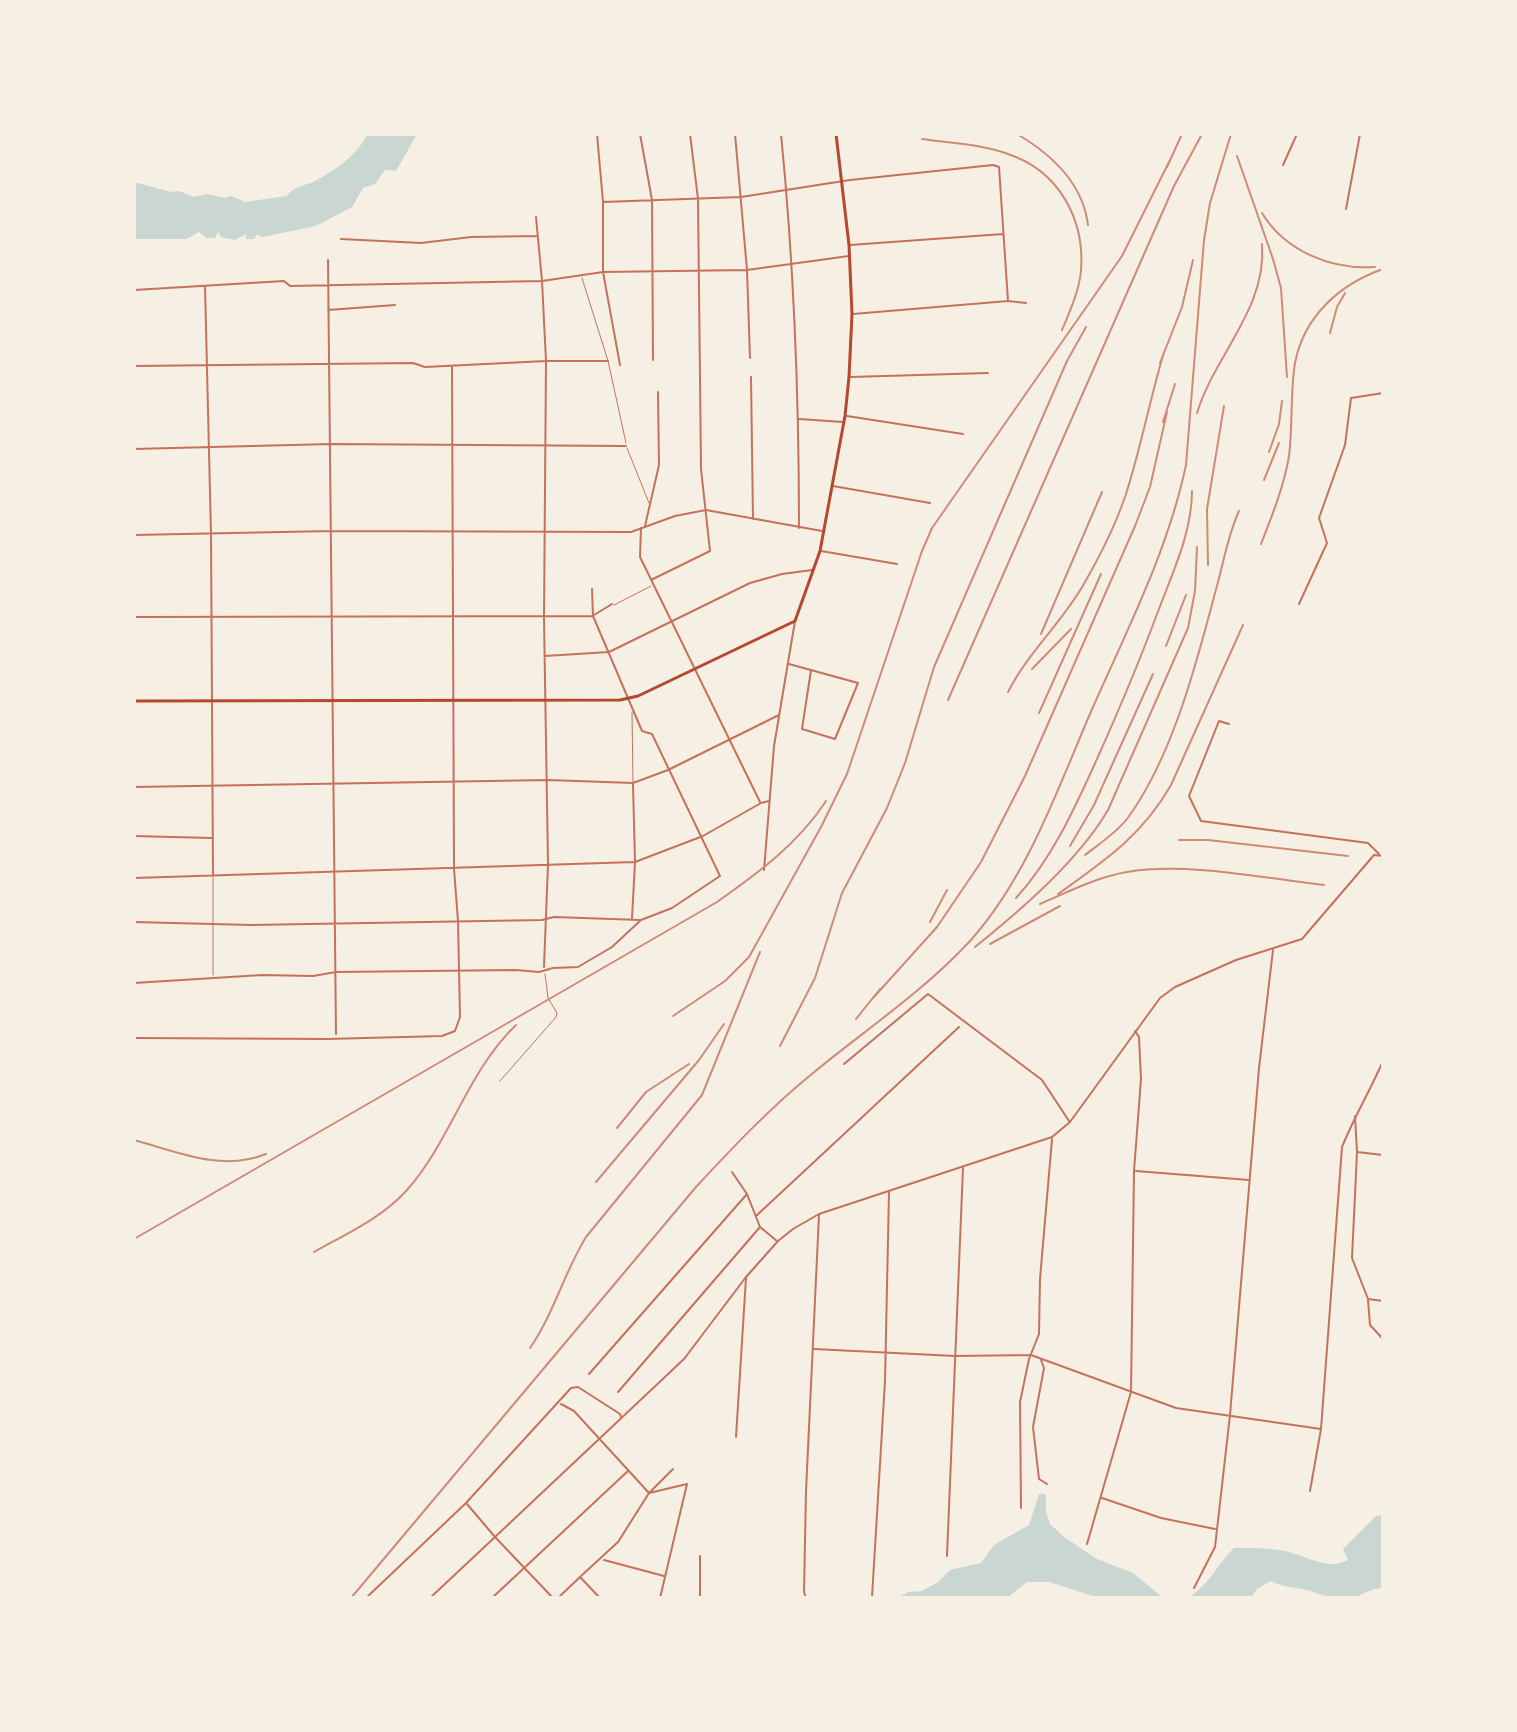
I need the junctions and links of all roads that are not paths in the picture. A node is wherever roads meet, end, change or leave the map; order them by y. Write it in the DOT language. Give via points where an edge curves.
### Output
graph roads {
  1 [pos="597,134"];
  2 [pos="640,134"];
  3 [pos="690,134"];
  4 [pos="735,134"];
  5 [pos="781,134"];
  6 [pos="836,134"];
  7 [pos="1297,134"];
  8 [pos="1360,134"];
  9 [pos="1283,165"];
  10 [pos="840,182"];
  11 [pos="787,191"];
  12 [pos="741,197"];
  13 [pos="698,199"];
  14 [pos="652,200"];
  15 [pos="603,202"];
  16 [pos="1346,209"];
  17 [pos="536,217"];
  18 [pos="1003,234"];
  19 [pos="538,236"];
  20 [pos="341,239"];
  21 [pos="849,245"];
  22 [pos="849,256"];
  23 [pos="328,260"];
  24 [pos="792,265"];
  25 [pos="747,270"];
  26 [pos="603,272"];
  27 [pos="698,272"];
  28 [pos="652,273"];
  29 [pos="581,275"];
  30 [pos="542,281"];
  31 [pos="205,285"];
  32 [pos="328,285"];
  33 [pos="134,290"];
  34 [pos="1008,301"];
  35 [pos="1026,303"];
  36 [pos="395,305"];
  37 [pos="328,310"];
  38 [pos="852,314"];
  39 [pos="750,358"];
  40 [pos="653,360"];
  41 [pos="546,361"];
  42 [pos="608,361"];
  43 [pos="327,362"];
  44 [pos="207,364"];
  45 [pos="620,365"];
  46 [pos="134,366"];
  47 [pos="452,367"];
  48 [pos="988,373"];
  49 [pos="751,377"];
  50 [pos="849,377"];
  51 [pos="658,392"];
  52 [pos="1383,393"];
  53 [pos="845,416"];
  54 [pos="799,419"];
  55 [pos="844,422"];
  56 [pos="963,434"];
  57 [pos="331,444"];
  58 [pos="547,444"];
  59 [pos="451,446"];
  60 [pos="626,446"];
  61 [pos="209,447"];
  62 [pos="134,449"];
  63 [pos="831,485"];
  64 [pos="649,503"];
  65 [pos="930,503"];
  66 [pos="706,510"];
  67 [pos="753,520"];
  68 [pos="643,526"];
  69 [pos="799,528"];
  70 [pos="331,531"];
  71 [pos="547,531"];
  72 [pos="822,531"];
  73 [pos="453,532"];
  74 [pos="211,534"];
  75 [pos="134,535"];
  76 [pos="820,551"];
  77 [pos="897,564"];
  78 [pos="813,570"];
  79 [pos="651,580"];
  80 [pos="654,584"];
  81 [pos="592,589"];
  82 [pos="612,604"];
  83 [pos="1299,604"];
  84 [pos="332,615"];
  85 [pos="211,616"];
  86 [pos="593,616"];
  87 [pos="134,617"];
  88 [pos="452,617"];
  89 [pos="544,618"];
  90 [pos="795,621"];
  91 [pos="673,622"];
  92 [pos="609,652"];
  93 [pos="545,656"];
  94 [pos="788,664"];
  95 [pos="697,669"];
  96 [pos="811,670"];
  97 [pos="630,698"];
  98 [pos="545,699"];
  99 [pos="452,700"];
  100 [pos="134,701"];
  101 [pos="210,701"];
  102 [pos="333,701"];
  103 [pos="632,705"];
  104 [pos="779,715"];
  105 [pos="1229,724"];
  106 [pos="729,739"];
  107 [pos="668,770"];
  108 [pos="548,780"];
  109 [pos="453,782"];
  110 [pos="633,783"];
  111 [pos="332,784"];
  112 [pos="211,786"];
  113 [pos="134,787"];
  114 [pos="769,801"];
  115 [pos="761,803"];
  116 [pos="134,836"];
  117 [pos="703,836"];
  118 [pos="212,838"];
  119 [pos="1381,855"];
  120 [pos="635,862"];
  121 [pos="548,864"];
  122 [pos="454,869"];
  123 [pos="764,870"];
  124 [pos="335,871"];
  125 [pos="213,877"];
  126 [pos="134,878"];
  127 [pos="546,919"];
  128 [pos="632,920"];
  129 [pos="641,920"];
  130 [pos="458,921"];
  131 [pos="134,922"];
  132 [pos="214,923"];
  133 [pos="335,923"];
  134 [pos="1273,949"];
  135 [pos="459,970"];
  136 [pos="544,971"];
  137 [pos="336,972"];
  138 [pos="213,979"];
  139 [pos="134,983"];
  140 [pos="959,1027"];
  141 [pos="1135,1031"];
  142 [pos="336,1037"];
  143 [pos="134,1038"];
  144 [pos="1383,1061"];
  145 [pos="844,1064"];
  146 [pos="500,1081"];
  147 [pos="1355,1115"];
  148 [pos="1070,1122"];
  149 [pos="1052,1137"];
  150 [pos="1357,1152"];
  151 [pos="1383,1155"];
  152 [pos="963,1166"];
  153 [pos="1134,1171"];
  154 [pos="732,1172"];
  155 [pos="1249,1180"];
  156 [pos="889,1191"];
  157 [pos="747,1194"];
  158 [pos="819,1214"];
  159 [pos="756,1216"];
  160 [pos="760,1227"];
  161 [pos="778,1241"];
  162 [pos="746,1277"];
  163 [pos="1368,1299"];
  164 [pos="1383,1301"];
  165 [pos="1383,1339"];
  166 [pos="814,1349"];
  167 [pos="886,1351"];
  168 [pos="1031,1355"];
  169 [pos="955,1356"];
  170 [pos="1040,1359"];
  171 [pos="589,1374"];
  172 [pos="618,1392"];
  173 [pos="1131,1392"];
  174 [pos="559,1404"];
  175 [pos="1230,1415"];
  176 [pos="622,1419"];
  177 [pos="1321,1429"];
  178 [pos="736,1437"];
  179 [pos="599,1440"];
  180 [pos="673,1469"];
  181 [pos="628,1471"];
  182 [pos="1047,1484"];
  183 [pos="1310,1491"];
  184 [pos="649,1493"];
  185 [pos="1101,1497"];
  186 [pos="466,1503"];
  187 [pos="1021,1508"];
  188 [pos="1216,1529"];
  189 [pos="495,1537"];
  190 [pos="1087,1544"];
  191 [pos="700,1556"];
  192 [pos="947,1556"];
  193 [pos="602,1559"];
  194 [pos="525,1568"];
  195 [pos="665,1576"];
  196 [pos="580,1577"];
  197 [pos="1194,1588"];
  198 [pos="872,1597"];
  199 [pos="366,1598"];
  200 [pos="430,1598"];
  201 [pos="492,1598"];
  202 [pos="555,1598"];
  203 [pos="600,1598"];
  204 [pos="660,1598"];
  205 [pos="700,1598"];
  206 [pos="806,1598"];
  1 -- 15 [label="street"];
  2 -- 14 [label="street"];
  3 -- 13 [label="street"];
  4 -- 12 [label="street"];
  5 -- 11 [label="street"];
  6 -- 10 [label="main road"];
  7 -- 9 [label="street"];
  8 -- 16 [label="street"];
  10 -- 11 [label="street"];
  10 -- 18 [label="street" via="993,165 999,167"];
  10 -- 21 [label="main road"];
  11 -- 12 [label="street"];
  11 -- 24 [label="street"];
  12 -- 13 [label="street"];
  12 -- 25 [label="street"];
  13 -- 14 [label="street"];
  13 -- 27 [label="street"];
  14 -- 15 [label="street"];
  14 -- 28 [label="street"];
  15 -- 26 [label="street"];
  17 -- 19 [label="street"];
  18 -- 21 [label="street"];
  18 -- 34 [label="street"];
  19 -- 20 [label="street" via="421,243"];
  19 -- 30 [label="street"];
  21 -- 22 [label="main road"];
  22 -- 24 [label="street"];
  22 -- 38 [label="main road"];
  23 -- 32 [label="street"];
  24 -- 25 [label="street"];
  24 -- 54 [label="street"];
  25 -- 27 [label="street"];
  25 -- 39 [label="street"];
  26 -- 28 [label="street"];
  26 -- 29 [label="street"];
  26 -- 45 [label="street"];
  27 -- 28 [label="street"];
  27 -- 66 [label="street"];
  28 -- 40 [label="street"];
  29 -- 30 [label="street"];
  29 -- 42 [label="street"];
  30 -- 32 [label="street"];
  30 -- 41 [label="street"];
  31 -- 32 [label="street"];
  31 -- 33 [label="street"];
  31 -- 44 [label="street"];
  32 -- 37 [label="street"];
  34 -- 35 [label="street"];
  34 -- 38 [label="street"];
  36 -- 37 [label="street"];
  37 -- 43 [label="street"];
  38 -- 50 [label="main road"];
  41 -- 42 [label="street"];
  41 -- 47 [label="street"];
  41 -- 58 [label="street"];
  42 -- 60 [label="street"];
  43 -- 44 [label="street"];
  43 -- 47 [label="street"];
  43 -- 57 [label="street"];
  44 -- 46 [label="street"];
  44 -- 61 [label="street"];
  47 -- 59 [label="street"];
  48 -- 50 [label="street"];
  49 -- 67 [label="street"];
  50 -- 53 [label="main road"];
  51 -- 64 [label="street" via="659,465"];
  52 -- 83 [label="street" via="1351,398 1345,445 1319,518 1327,543"];
  53 -- 55 [label="main road"];
  53 -- 56 [label="street"];
  54 -- 55 [label="street"];
  54 -- 69 [label="street"];
  55 -- 63 [label="main road"];
  57 -- 59 [label="street"];
  57 -- 61 [label="street"];
  57 -- 70 [label="street"];
  58 -- 59 [label="street"];
  58 -- 60 [label="street"];
  58 -- 71 [label="street"];
  59 -- 73 [label="street"];
  60 -- 64 [label="street"];
  61 -- 62 [label="street"];
  61 -- 74 [label="street"];
  63 -- 65 [label="street"];
  63 -- 72 [label="main road"];
  64 -- 68 [label="street"];
  66 -- 67 [label="street"];
  66 -- 68 [label="street"];
  66 -- 79 [label="street" via="710,551"];
  67 -- 69 [label="street"];
  68 -- 71 [label="street" via="631,532"];
  68 -- 79 [label="street" via="640,557"];
  69 -- 72 [label="street"];
  70 -- 73 [label="street"];
  70 -- 74 [label="street"];
  70 -- 84 [label="street"];
  71 -- 73 [label="street"];
  71 -- 89 [label="street"];
  72 -- 76 [label="main road"];
  73 -- 88 [label="street"];
  74 -- 75 [label="street"];
  74 -- 85 [label="street"];
  76 -- 77 [label="street"];
  76 -- 78 [label="main road"];
  78 -- 90 [label="main road"];
  78 -- 91 [label="street" via="750,583"];
  79 -- 80 [label="street"];
  80 -- 82 [label="street"];
  80 -- 91 [label="street"];
  81 -- 86 [label="street"];
  82 -- 86 [label="street"];
  84 -- 85 [label="street"];
  84 -- 88 [label="street"];
  84 -- 102 [label="street"];
  85 -- 87 [label="street"];
  85 -- 101 [label="street"];
  86 -- 89 [label="street"];
  86 -- 92 [label="street"];
  88 -- 89 [label="street"];
  88 -- 99 [label="street"];
  89 -- 93 [label="street"];
  90 -- 94 [label="street"];
  90 -- 95 [label="main road"];
  91 -- 92 [label="street"];
  91 -- 95 [label="street"];
  92 -- 93 [label="street"];
  92 -- 97 [label="street"];
  93 -- 98 [label="street"];
  94 -- 96 [label="street"];
  94 -- 104 [label="street"];
  95 -- 97 [label="main road"];
  95 -- 106 [label="street"];
  96 -- 96 [label="street" via="858,683 835,739 802,729"];
  97 -- 98 [label="main road"];
  97 -- 103 [label="street"];
  98 -- 99 [label="main road"];
  98 -- 108 [label="street"];
  99 -- 102 [label="main road"];
  99 -- 109 [label="street"];
  100 -- 101 [label="main road"];
  101 -- 102 [label="main road"];
  101 -- 112 [label="street"];
  102 -- 111 [label="street"];
  103 -- 107 [label="street"];
  103 -- 110 [label="street"];
  104 -- 106 [label="street"];
  104 -- 114 [label="street"];
  105 -- 119 [label="street" via="1219,721 1189,796 1201,821 1368,843"];
  106 -- 107 [label="street"];
  106 -- 115 [label="street"];
  107 -- 110 [label="street"];
  107 -- 117 [label="street"];
  108 -- 109 [label="street"];
  108 -- 110 [label="street"];
  108 -- 121 [label="street"];
  109 -- 111 [label="street"];
  109 -- 122 [label="street"];
  110 -- 120 [label="street"];
  111 -- 112 [label="street"];
  111 -- 124 [label="street"];
  112 -- 113 [label="street"];
  112 -- 118 [label="street"];
  114 -- 115 [label="street"];
  114 -- 123 [label="street"];
  115 -- 117 [label="street"];
  116 -- 118 [label="street"];
  117 -- 120 [label="street"];
  117 -- 129 [label="street" via="720,876 672,908"];
  118 -- 125 [label="street"];
  119 -- 134 [label="street" via="1374,855 1302,939"];
  120 -- 121 [label="street"];
  120 -- 128 [label="street"];
  121 -- 122 [label="street"];
  121 -- 127 [label="street"];
  122 -- 124 [label="street"];
  122 -- 130 [label="street"];
  124 -- 125 [label="street"];
  124 -- 133 [label="street"];
  125 -- 126 [label="street"];
  125 -- 132 [label="street"];
  127 -- 128 [label="street"];
  127 -- 130 [label="street"];
  127 -- 136 [label="street"];
  128 -- 129 [label="street"];
  129 -- 136 [label="street" via="612,947 578,967"];
  130 -- 133 [label="street"];
  130 -- 135 [label="street"];
  131 -- 132 [label="street"];
  132 -- 133 [label="street"];
  132 -- 138 [label="street"];
  133 -- 137 [label="street"];
  134 -- 141 [label="street" via="1175,987"];
  134 -- 155 [label="street"];
  135 -- 136 [label="street"];
  135 -- 137 [label="street"];
  135 -- 142 [label="street" via="455,1031 442,1036"];
  136 -- 146 [label="street" via="556,1017"];
  137 -- 138 [label="street"];
  137 -- 142 [label="street"];
  138 -- 139 [label="street"];
  140 -- 159 [label="street"];
  141 -- 148 [label="street"];
  141 -- 153 [label="street" via="1141,1079"];
  142 -- 143 [label="street"];
  144 -- 147 [label="street"];
  145 -- 148 [label="street" via="928,994 1042,1080"];
  147 -- 150 [label="street"];
  147 -- 177 [label="street" via="1342,1147"];
  148 -- 149 [label="street"];
  149 -- 152 [label="street"];
  149 -- 168 [label="street" via="1039,1334"];
  150 -- 151 [label="street"];
  150 -- 163 [label="street" via="1352,1258"];
  152 -- 156 [label="street"];
  152 -- 169 [label="street"];
  153 -- 155 [label="street"];
  153 -- 173 [label="street"];
  154 -- 157 [label="street"];
  155 -- 175 [label="street"];
  156 -- 158 [label="street"];
  156 -- 167 [label="street"];
  157 -- 159 [label="street"];
  157 -- 171 [label="street"];
  158 -- 161 [label="street"];
  158 -- 166 [label="street"];
  159 -- 160 [label="street"];
  160 -- 161 [label="street"];
  160 -- 172 [label="street"];
  161 -- 162 [label="street"];
  162 -- 176 [label="street" via="684,1359"];
  162 -- 178 [label="street"];
  163 -- 164 [label="street"];
  163 -- 165 [label="street" via="1370,1325"];
  166 -- 167 [label="street"];
  166 -- 206 [label="street"];
  167 -- 169 [label="street"];
  167 -- 198 [label="street"];
  168 -- 169 [label="street"];
  168 -- 170 [label="street"];
  168 -- 187 [label="street" via="1020,1402"];
  169 -- 192 [label="street"];
  170 -- 173 [label="street"];
  170 -- 182 [label="street" via="1044,1368 1033,1427 1039,1479"];
  173 -- 175 [label="street" via="1176,1408"];
  173 -- 185 [label="street"];
  174 -- 176 [label="street" via="578,1387"];
  174 -- 179 [label="street" via="571,1408"];
  174 -- 186 [label="street"];
  175 -- 177 [label="street"];
  175 -- 188 [label="street"];
  176 -- 179 [label="street"];
  177 -- 183 [label="street"];
  179 -- 181 [label="street"];
  179 -- 189 [label="street"];
  180 -- 184 [label="street"];
  181 -- 184 [label="street"];
  181 -- 194 [label="street"];
  184 -- 193 [label="street"];
  184 -- 195 [label="street" via="687,1484"];
  185 -- 188 [label="street" via="1161,1518"];
  185 -- 190 [label="street"];
  186 -- 189 [label="street"];
  186 -- 199 [label="street"];
  188 -- 197 [label="street" via="1215,1547"];
  189 -- 194 [label="street"];
  189 -- 200 [label="street"];
  191 -- 205 [label="street"];
  193 -- 195 [label="street"];
  193 -- 196 [label="street"];
  194 -- 201 [label="street"];
  194 -- 202 [label="street"];
  195 -- 204 [label="street"];
  196 -- 202 [label="street"];
  196 -- 203 [label="street"];
}
